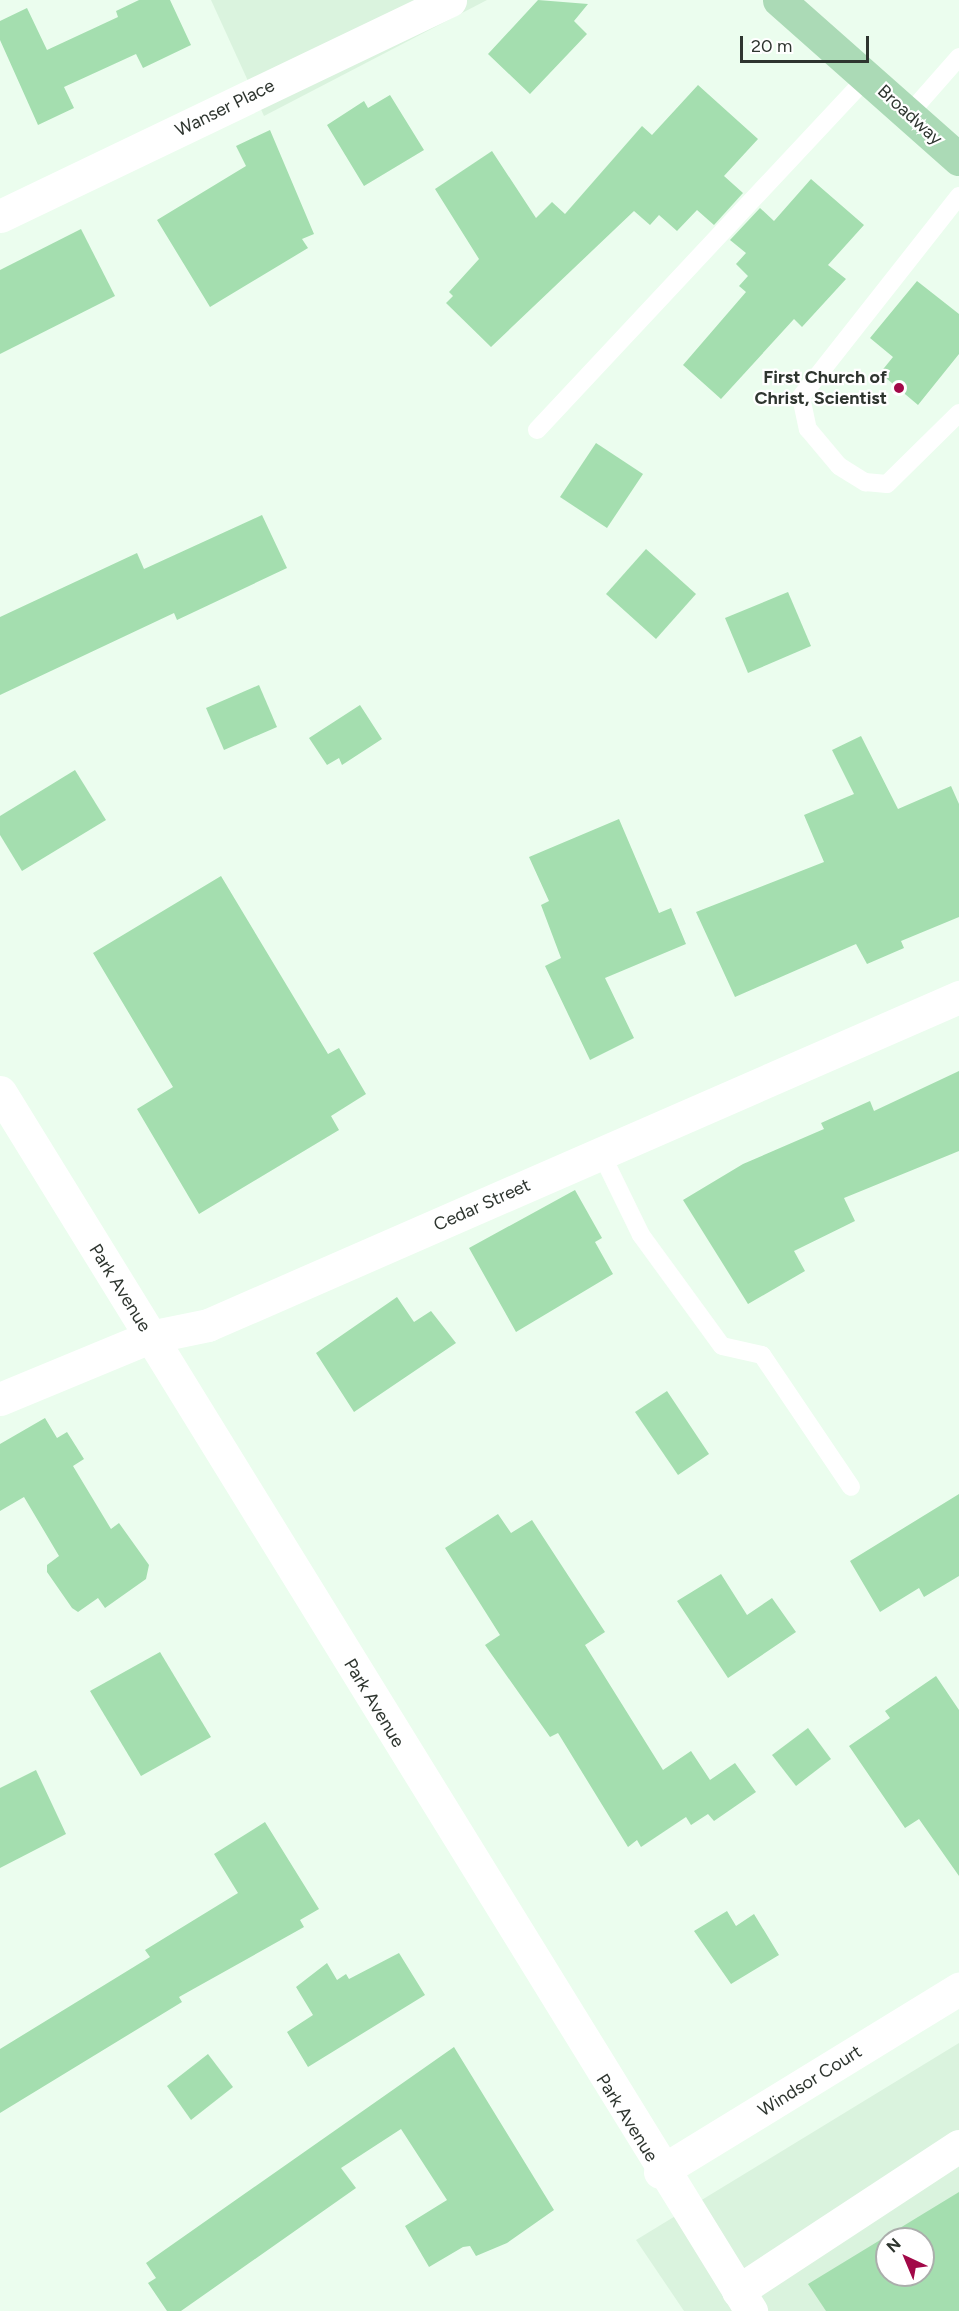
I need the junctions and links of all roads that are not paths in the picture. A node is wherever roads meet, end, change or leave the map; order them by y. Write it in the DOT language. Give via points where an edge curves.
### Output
graph roads {
  1 [pos="450,0"];
  2 [pos="779,0"];
  3 [pos="959,57"];
  4 [pos="867,77"];
  5 [pos="909,114"];
  6 [pos="959,159"];
  7 [pos="959,196"];
  8 [pos="0,216"];
  9 [pos="959,413"];
  10 [pos="537,430"];
  11 [pos="959,997"];
  12 [pos="0,1092"];
  13 [pos="601,1153"];
  14 [pos="150,1337"];
  15 [pos="0,1399"];
  16 [pos="850,1487"];
  17 [pos="959,1989"];
  18 [pos="959,2146"];
  19 [pos="660,2172"];
  20 [pos="745,2301"];
  1 -- 8 [label="street, Wanser Place"];
  2 -- 4 [label="main road, Broadway"];
  3 -- 5 [label="lane"];
  4 -- 5 [label="main road, Broadway"];
  4 -- 10 [label="lane"];
  5 -- 6 [label="main road, Broadway"];
  7 -- 9 [label="lane" via="801,397 808,429 839,466 865,482 887,484"];
  11 -- 13 [label="street, Cedar Street"];
  12 -- 14 [label="street, Park Avenue"];
  13 -- 14 [label="street, Cedar Street" via="208,1325"];
  13 -- 16 [label="lane" via="641,1234 722,1346 762,1355"];
  14 -- 15 [label="street, Cedar Street"];
  14 -- 19 [label="street, Park Avenue"];
  17 -- 19 [label="street, Windsor Court"];
  18 -- 20 [label="street"];
  19 -- 20 [label="street, Park Avenue"];
}
